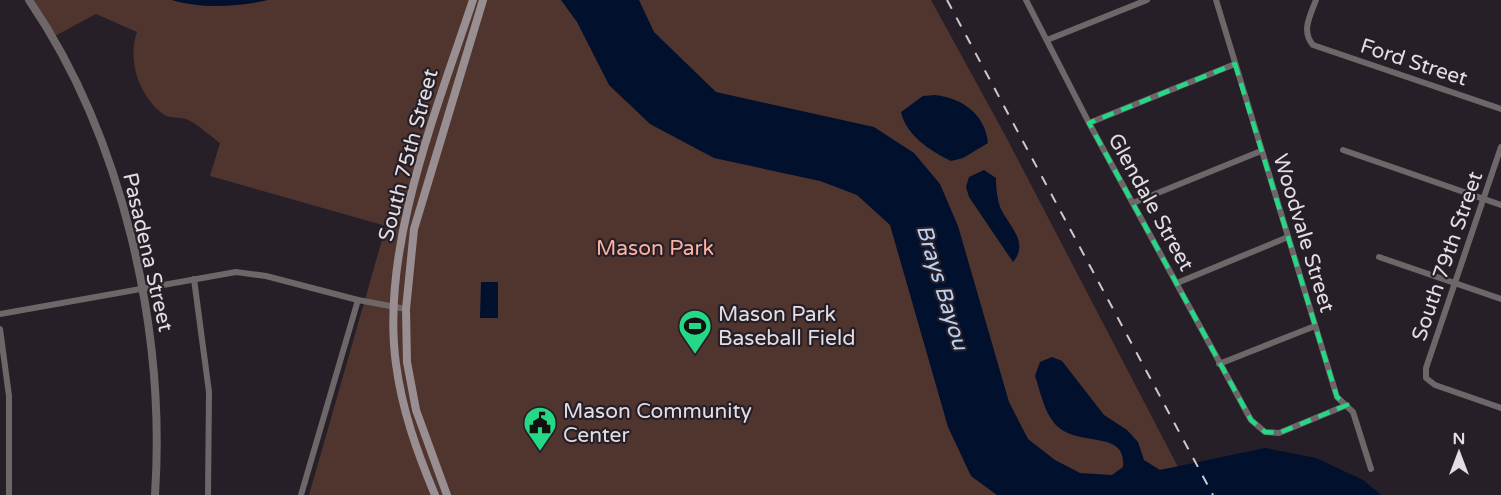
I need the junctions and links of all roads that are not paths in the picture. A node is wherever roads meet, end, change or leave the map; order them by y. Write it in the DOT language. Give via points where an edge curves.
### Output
graph roads {
  1 [pos="30,0"];
  2 [pos="473,0"];
  3 [pos="483,0"];
  4 [pos="1026,0"];
  5 [pos="1147,0"];
  6 [pos="1216,0"];
  7 [pos="1316,0"];
  8 [pos="1047,40"];
  9 [pos="1235,64"];
  10 [pos="1501,109"];
  11 [pos="1089,123"];
  12 [pos="1501,147"];
  13 [pos="1343,150"];
  14 [pos="1261,151"];
  15 [pos="1484,199"];
  16 [pos="1133,202"];
  17 [pos="1501,205"];
  18 [pos="1288,237"];
  19 [pos="1379,257"];
  20 [pos="194,279"];
  21 [pos="1177,282"];
  22 [pos="1455,283"];
  23 [pos="142,288"];
  24 [pos="1501,299"];
  25 [pos="358,300"];
  26 [pos="393,306"];
  27 [pos="406,309"];
  28 [pos="0,314"];
  29 [pos="1315,326"];
  30 [pos="0,329"];
  31 [pos="1219,364"];
  32 [pos="1347,405"];
  33 [pos="1501,408"];
  34 [pos="425,439"];
  35 [pos="413,443"];
  36 [pos="1371,469"];
  37 [pos="9,495"];
  38 [pos="155,495"];
  39 [pos="208,495"];
  40 [pos="301,495"];
  41 [pos="435,495"];
  42 [pos="447,495"];
  1 -- 23 [label="street, Pasadena Street" via="75,82 96,130 121,197"];
  2 -- 26 [label="main road, South 75th Street" via="403,226"];
  3 -- 27 [label="main road, South 75th Street" via="414,229"];
  4 -- 8 [label="street, Glendale Street"];
  5 -- 8 [label="street"];
  6 -- 9 [label="street, Woodvale Street"];
  7 -- 10 [label="street, Ford Street" via="1306,38 1317,47"];
  8 -- 11 [label="street, Glendale Street"];
  9 -- 11 [label="street"];
  9 -- 14 [label="street, Woodvale Street"];
  11 -- 16 [label="street, Glendale Street"];
  12 -- 15 [label="street, South 79th Street"];
  13 -- 15 [label="street"];
  14 -- 16 [label="street"];
  14 -- 18 [label="street, Woodvale Street"];
  15 -- 17 [label="street"];
  15 -- 22 [label="street, South 79th Street"];
  16 -- 21 [label="street, Glendale Street"];
  18 -- 21 [label="street"];
  18 -- 29 [label="street, Woodvale Street"];
  19 -- 22 [label="street"];
  20 -- 23 [label="street"];
  20 -- 25 [label="street" via="246,272"];
  20 -- 39 [label="street" via="209,392"];
  21 -- 31 [label="street, Glendale Street"];
  22 -- 24 [label="street"];
  22 -- 33 [label="street, South 79th Street" via="1426,375 1435,385"];
  23 -- 28 [label="street"];
  23 -- 38 [label="street, Pasadena Street" via="156,398"];
  25 -- 26 [label="street"];
  25 -- 40 [label="street"];
  26 -- 27 [label="street"];
  26 -- 35 [label="main road, South 75th Street" via="396,364"];
  27 -- 34 [label="main road, South 75th Street" via="407,362"];
  29 -- 31 [label="street"];
  29 -- 32 [label="street, Woodvale Street" via="1337,397"];
  30 -- 37 [label="street" via="9,396"];
  31 -- 32 [label="street, Glendale Street" via="1250,418 1265,432 1279,433"];
  32 -- 36 [label="street, Woodvale Street" via="1353,412"];
  34 -- 35 [label="main road"];
  34 -- 42 [label="main road, South 75th Street"];
  35 -- 41 [label="main road, South 75th Street"];
}
